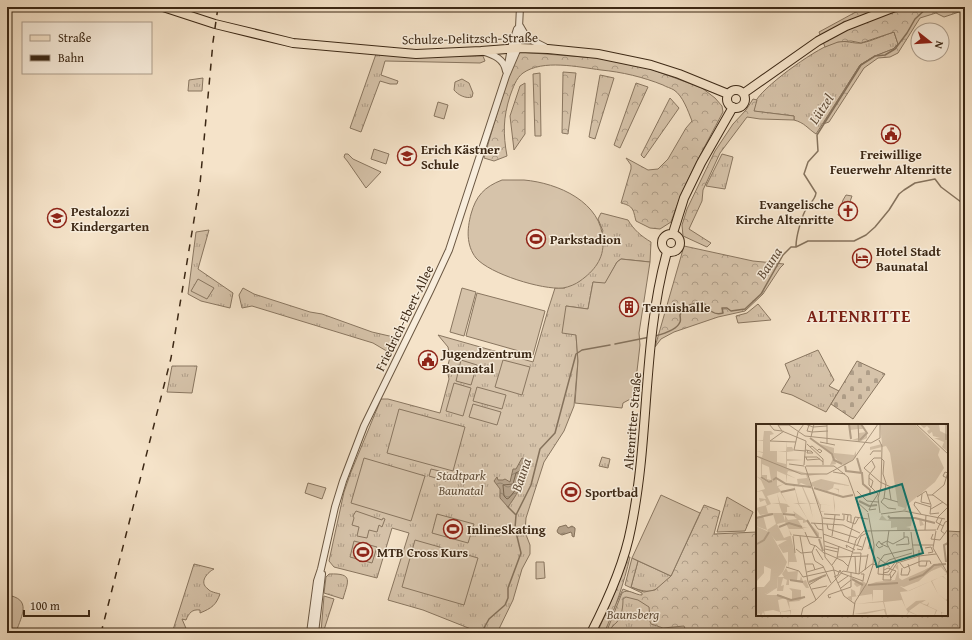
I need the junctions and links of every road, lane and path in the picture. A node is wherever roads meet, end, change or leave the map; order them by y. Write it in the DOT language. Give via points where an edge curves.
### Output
graph roads {
  1 [pos="163,7"];
  2 [pos="520,7"];
  3 [pos="895,7"];
  4 [pos="519,24"];
  5 [pos="514,48"];
  6 [pos="548,49"];
  7 [pos="481,51"];
  8 [pos="506,76"];
  9 [pos="744,93"];
  10 [pos="728,94"];
  11 [pos="733,107"];
  12 [pos="673,233"];
  13 [pos="667,252"];
  14 [pos="321,569"];
  15 [pos="310,633"];
  16 [pos="315,633"];
  17 [pos="591,633"];
  1 -- 7 [label="main road, Schulze-Delitzsch-Straße" via="215,24 293,43 416,54"];
  2 -- 4 [label="street"];
  3 -- 9 [label="main road" via="846,26 818,41"];
  4 -- 5 [label="street"];
  4 -- 6 [label="street" via="526,38"];
  5 -- 6 [label="main road, Schulze-Delitzsch-Straße"];
  5 -- 7 [label="main road, Schulze-Delitzsch-Straße"];
  5 -- 8 [label="street, Friedrich-Ebert-Allee"];
  6 -- 10 [label="main road, Schulze-Delitzsch-Straße" via="598,54 640,62"];
  7 -- 8 [label="street" via="503,62"];
  8 -- 14 [label="street, Friedrich-Ebert-Allee" via="449,250 354,450 335,507"];
  9 -- 10 [label="main road" via="736,89"];
  9 -- 11 [label="main road" via="744,104 738,108"];
  10 -- 11 [label="main road" via="728,103"];
  11 -- 12 [label="main road" via="694,177"];
  12 -- 13 [label="main road, Altenritter Straße" via="668,233 661,241"];
  12 -- 13 [label="main road" via="680,240 680,245 675,252"];
  13 -- 17 [label="main road, Altenritter Straße" via="660,276 652,330 640,471 631,530 618,573"];
  14 -- 15 [label="street, Friedrich-Ebert-Allee"];
  14 -- 16 [label="street, Friedrich-Ebert-Allee"];
}
